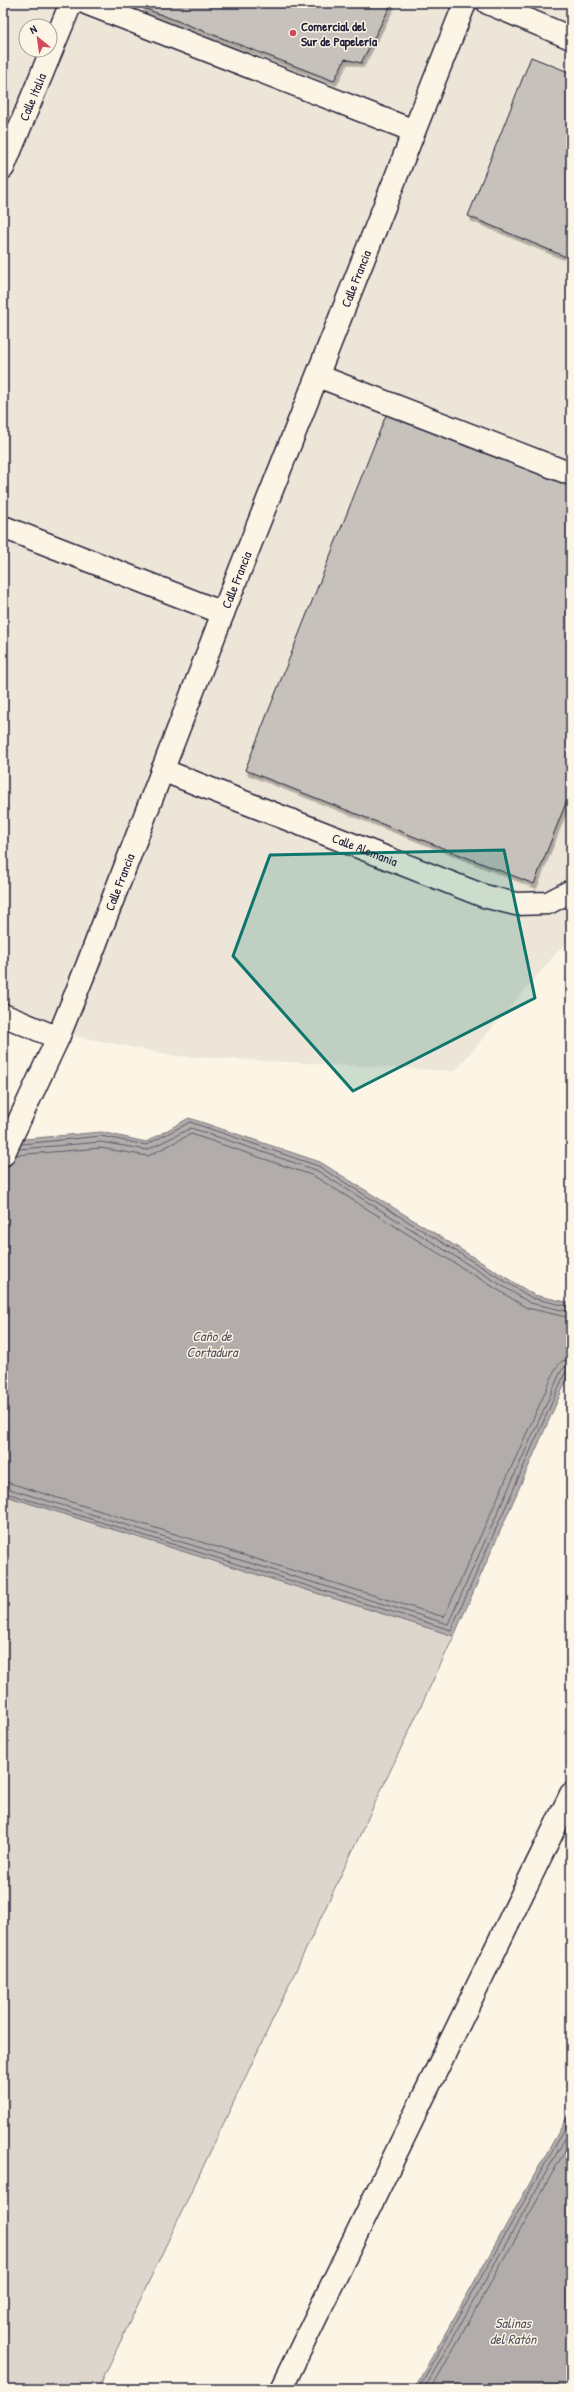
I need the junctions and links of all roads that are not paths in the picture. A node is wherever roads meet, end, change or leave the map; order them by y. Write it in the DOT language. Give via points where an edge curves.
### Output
graph roads {
  1 [pos="72,3"];
  2 [pos="86,3"];
  3 [pos="466,3"];
  4 [pos="488,3"];
  5 [pos="571,38"];
  6 [pos="414,131"];
  7 [pos="3,168"];
  8 [pos="318,376"];
  9 [pos="571,474"];
  10 [pos="3,527"];
  11 [pos="223,613"];
  12 [pos="162,770"];
  13 [pos="571,891"];
  14 [pos="3,1015"];
  15 [pos="58,1038"];
  16 [pos="3,1155"];
  17 [pos="571,1794"];
  18 [pos="281,2389"];
  1 -- 7 [label="street, Calle Italia"];
  2 -- 6 [label="street"];
  3 -- 6 [label="street, Calle Francia"];
  4 -- 5 [label="street"];
  6 -- 8 [label="street, Calle Francia"];
  8 -- 9 [label="street"];
  8 -- 11 [label="street, Calle Francia"];
  10 -- 11 [label="street"];
  11 -- 12 [label="street, Calle Francia"];
  12 -- 13 [label="street, Calle Alemania" via="484,896 516,904 548,903"];
  12 -- 15 [label="street, Calle Francia"];
  14 -- 15 [label="street"];
  15 -- 16 [label="street, Calle Francia"];
  17 -- 18 [label="street"];
}
